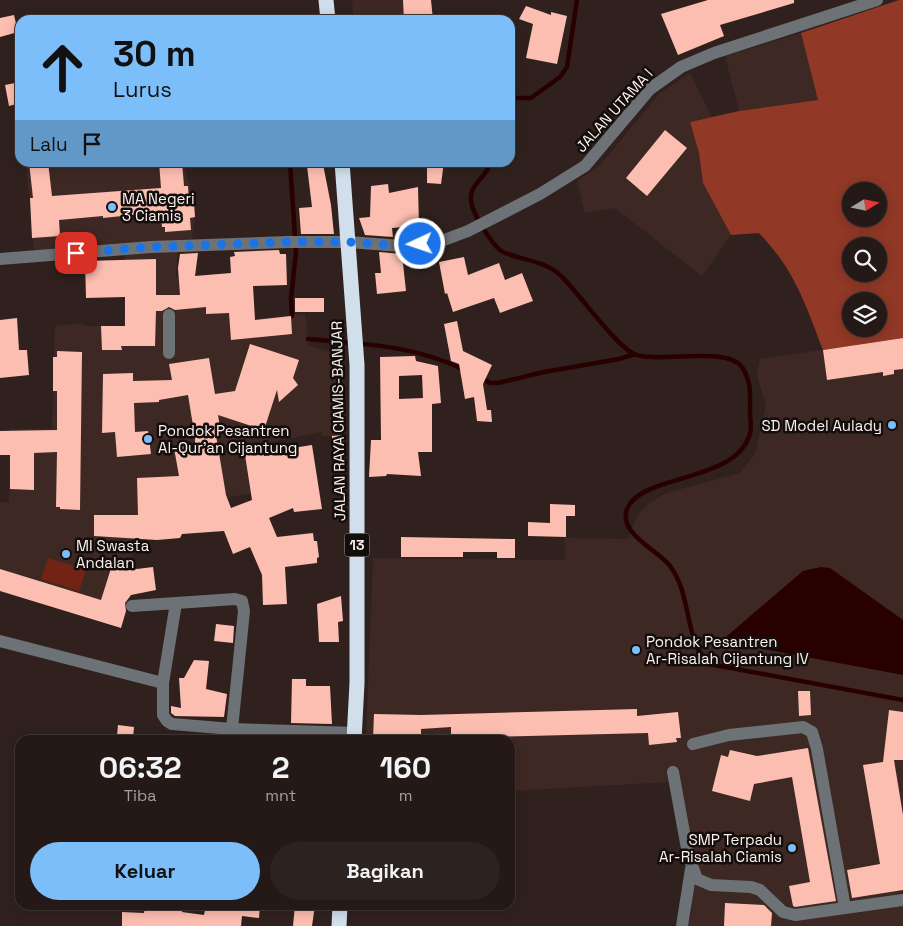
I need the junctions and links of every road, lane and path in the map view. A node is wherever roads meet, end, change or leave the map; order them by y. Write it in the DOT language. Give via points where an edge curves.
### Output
graph roads {
  1 [pos="326,0"];
  2 [pos="877,0"];
  3 [pos="328,15"];
  4 [pos="342,167"];
  5 [pos="349,242"];
  6 [pos="0,259"];
  7 [pos="169,314"];
  8 [pos="169,353"];
  9 [pos="176,603"];
  10 [pos="132,606"];
  11 [pos="0,641"];
  12 [pos="163,683"];
  13 [pos="232,729"];
  14 [pos="324,735"];
  15 [pos="354,735"];
  16 [pos="693,744"];
  17 [pos="673,772"];
  18 [pos="691,869"];
  19 [pos="903,900"];
  20 [pos="845,908"];
  21 [pos="340,910"];
  22 [pos="339,926"];
  23 [pos="682,926"];
  1 -- 3 [label="highway"];
  2 -- 5 [label="street, JALAN UTAMA I" via="714,53 681,67 650,90 585,166 547,190 468,230 444,240 402,246"];
  4 -- 5 [label="highway, JALAN RAYA CIAMIS-BANJAR / 13"];
  5 -- 6 [label="street, JALAN UTAMA I" via="151,247"];
  5 -- 15 [label="highway, JALAN RAYA CIAMIS-BANJAR / 13" via="356,335"];
  7 -- 8 [label="street"];
  9 -- 10 [label="street"];
  9 -- 12 [label="street"];
  9 -- 13 [label="street" via="235,599 243,603"];
  11 -- 12 [label="street"];
  12 -- 13 [label="street" via="163,715 167,722"];
  13 -- 14 [label="street"];
  16 -- 20 [label="street" via="729,735 799,728 812,732"];
  17 -- 18 [label="street"];
  18 -- 20 [label="street" via="696,879 711,886 760,890 789,915"];
  18 -- 23 [label="street"];
  19 -- 20 [label="street"];
  21 -- 22 [label="highway"];
}
